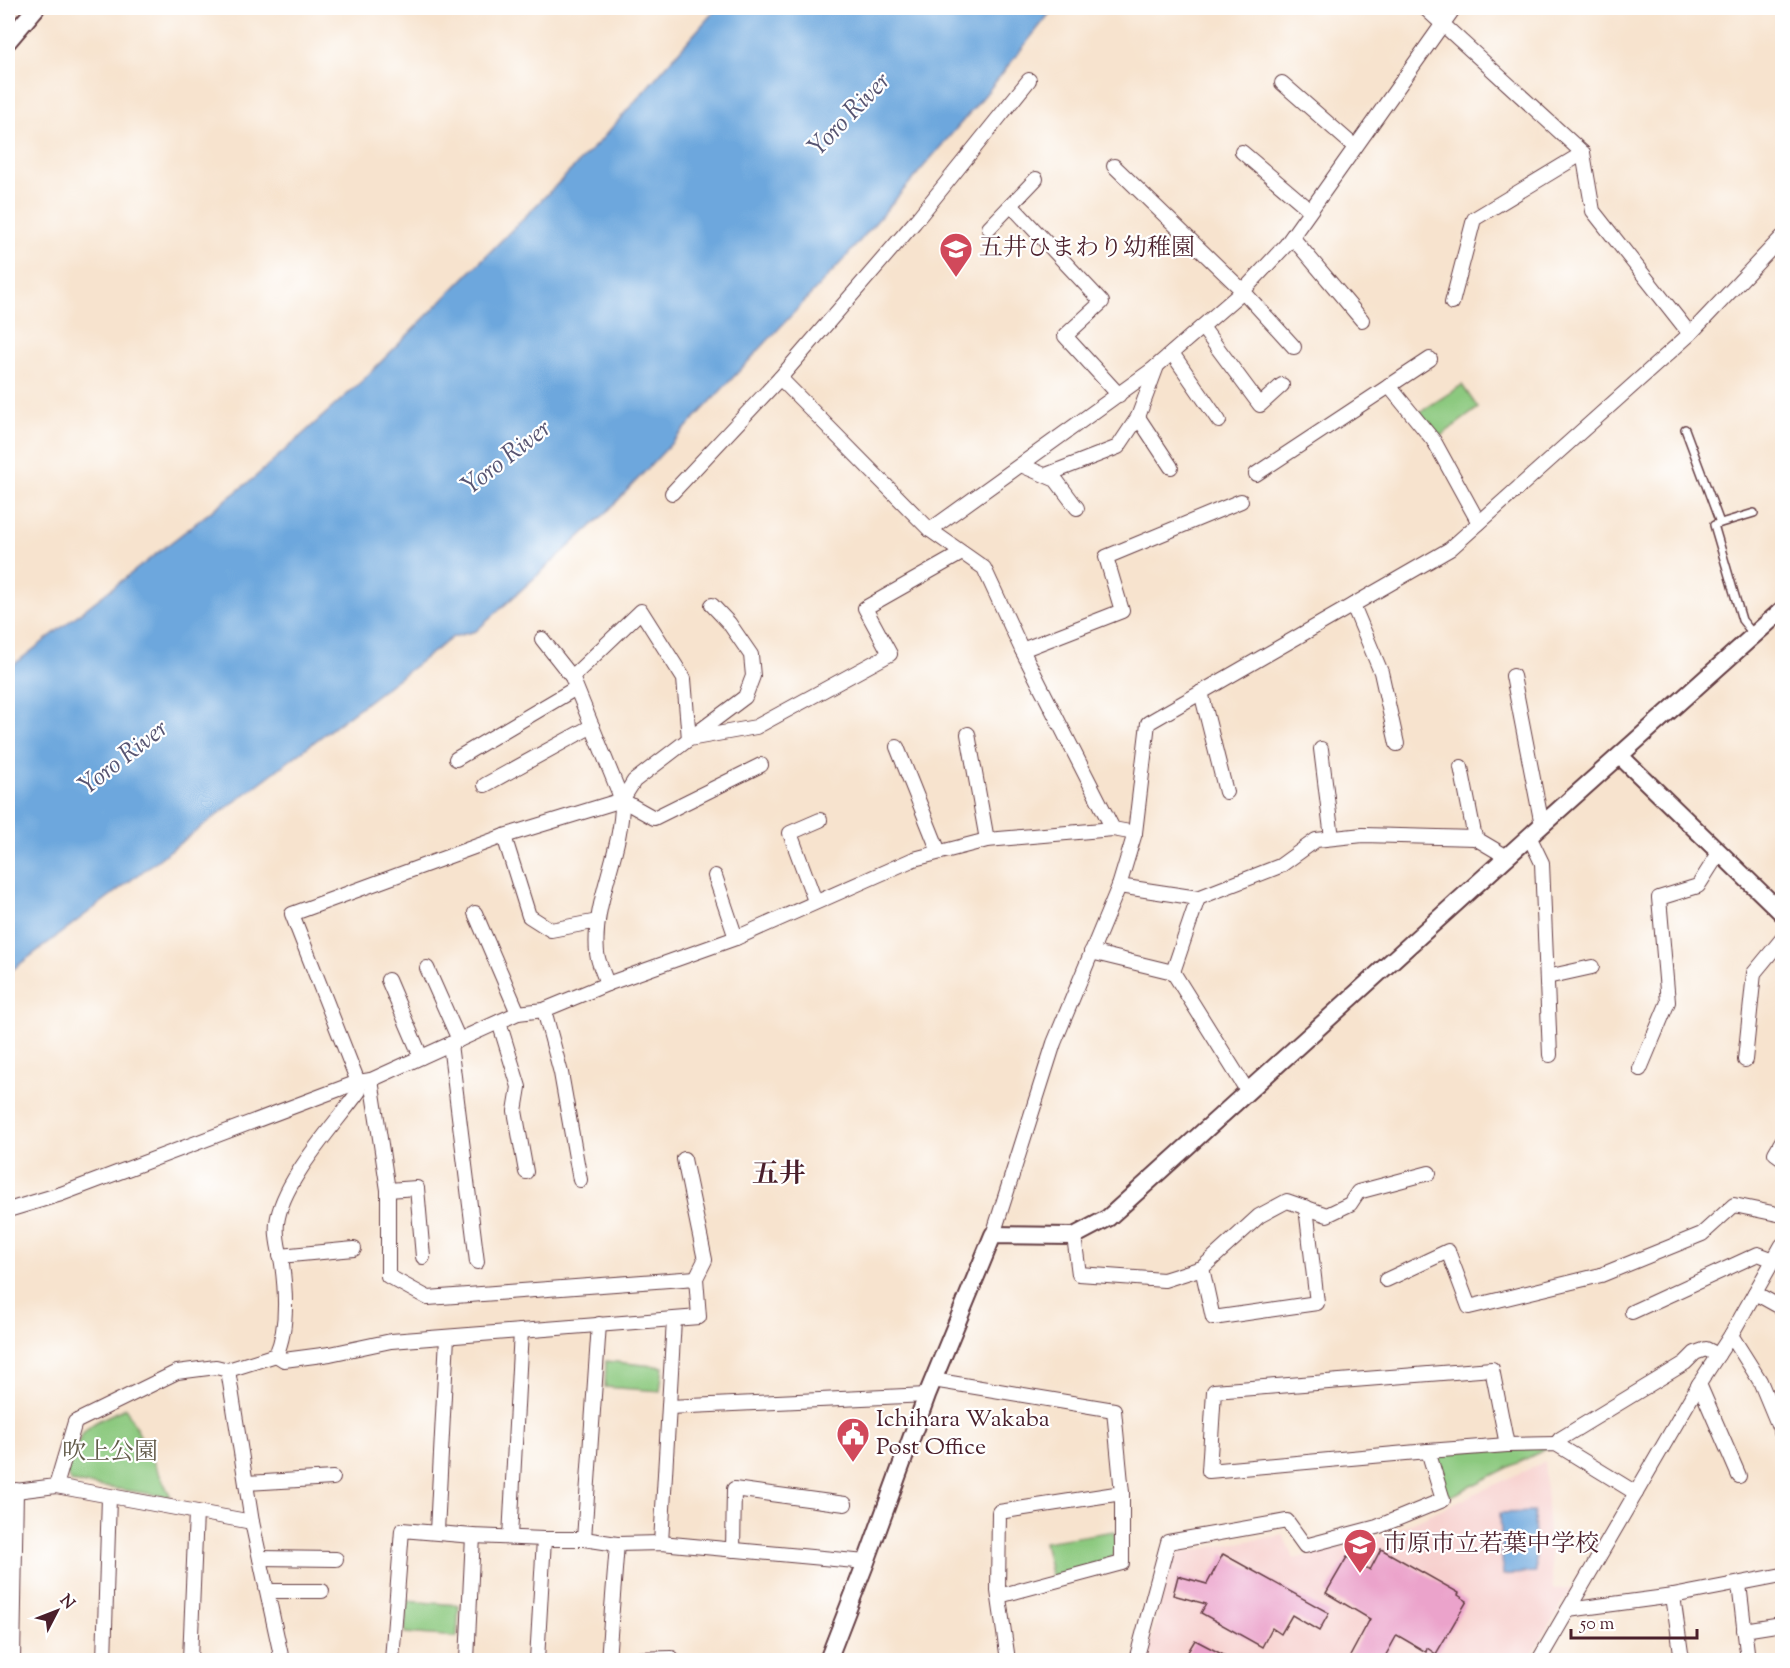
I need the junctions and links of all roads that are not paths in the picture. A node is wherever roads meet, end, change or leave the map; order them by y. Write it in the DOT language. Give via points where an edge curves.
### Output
graph roads {
  1 [pos="36,8"];
  2 [pos="1425,8"];
  3 [pos="1454,8"];
  4 [pos="1442,24"];
  5 [pos="8,41"];
  6 [pos="1029,80"];
  7 [pos="1282,83"];
  8 [pos="1355,147"];
  9 [pos="1242,152"];
  10 [pos="1583,153"];
  11 [pos="1114,166"];
  12 [pos="1036,178"];
  13 [pos="1011,205"];
  14 [pos="1310,210"];
  15 [pos="989,228"];
  16 [pos="1292,237"];
  17 [pos="1782,237"];
  18 [pos="1243,291"];
  19 [pos="1452,303"];
  20 [pos="1362,320"];
  21 [pos="1202,327"];
  22 [pos="1690,334"];
  23 [pos="1294,347"];
  24 [pos="1172,353"];
  25 [pos="1430,359"];
  26 [pos="1157,366"];
  27 [pos="780,378"];
  28 [pos="1282,385"];
  29 [pos="1389,386"];
  30 [pos="1119,395"];
  31 [pos="1138,417"];
  32 [pos="1219,421"];
  33 [pos="1685,429"];
  34 [pos="1021,465"];
  35 [pos="1171,467"];
  36 [pos="1256,474"];
  37 [pos="1046,475"];
  38 [pos="672,493"];
  39 [pos="1241,501"];
  40 [pos="1077,507"];
  41 [pos="1754,513"];
  42 [pos="1479,523"];
  43 [pos="1720,523"];
  44 [pos="930,530"];
  45 [pos="962,553"];
  46 [pos="1353,605"];
  47 [pos="712,606"];
  48 [pos="1781,615"];
  49 [pos="1754,635"];
  50 [pos="542,639"];
  51 [pos="1022,650"];
  52 [pos="1513,676"];
  53 [pos="574,682"];
  54 [pos="1202,692"];
  55 [pos="592,726"];
  56 [pos="968,734"];
  57 [pos="689,739"];
  58 [pos="1397,744"];
  59 [pos="897,747"];
  60 [pos="1321,749"];
  61 [pos="1620,756"];
  62 [pos="456,759"];
  63 [pos="761,765"];
  64 [pos="1461,767"];
  65 [pos="484,785"];
  66 [pos="1226,792"];
  67 [pos="622,800"];
  68 [pos="820,820"];
  69 [pos="1113,829"];
  70 [pos="1536,831"];
  71 [pos="1135,833"];
  72 [pos="504,836"];
  73 [pos="1332,838"];
  74 [pos="1475,838"];
  75 [pos="987,840"];
  76 [pos="939,852"];
  77 [pos="1719,853"];
  78 [pos="1507,857"];
  79 [pos="715,876"];
  80 [pos="1119,886"];
  81 [pos="1198,898"];
  82 [pos="814,901"];
  83 [pos="475,913"];
  84 [pos="1782,913"];
  85 [pos="597,921"];
  86 [pos="736,938"];
  87 [pos="1782,939"];
  88 [pos="1091,952"];
  89 [pos="1592,967"];
  90 [pos="427,968"];
  91 [pos="1173,972"];
  92 [pos="1547,977"];
  93 [pos="388,980"];
  94 [pos="607,984"];
  95 [pos="544,1010"];
  96 [pos="518,1013"];
  97 [pos="500,1022"];
  98 [pos="455,1042"];
  99 [pos="1550,1055"];
  100 [pos="421,1057"];
  101 [pos="1745,1060"];
  102 [pos="1640,1069"];
  103 [pos="364,1081"];
  104 [pos="1248,1092"];
  105 [pos="1782,1141"];
  106 [pos="684,1158"];
  107 [pos="1782,1158"];
  108 [pos="526,1172"];
  109 [pos="1429,1173"];
  110 [pos="580,1180"];
  111 [pos="388,1190"];
  112 [pos="1306,1207"];
  113 [pos="8,1210"];
  114 [pos="1782,1215"];
  115 [pos="993,1235"];
  116 [pos="1074,1236"];
  117 [pos="1782,1245"];
  118 [pos="354,1249"];
  119 [pos="280,1256"];
  120 [pos="423,1257"];
  121 [pos="1774,1260"];
  122 [pos="477,1262"];
  123 [pos="1202,1268"];
  124 [pos="696,1278"];
  125 [pos="1386,1280"];
  126 [pos="1755,1293"];
  127 [pos="1782,1308"];
  128 [pos="1632,1312"];
  129 [pos="674,1320"];
  130 [pos="599,1324"];
  131 [pos="521,1331"];
  132 [pos="1731,1335"];
  133 [pos="447,1337"];
  134 [pos="276,1355"];
  135 [pos="1718,1355"];
  136 [pos="228,1370"];
  137 [pos="1700,1384"];
  138 [pos="930,1388"];
  139 [pos="669,1407"];
  140 [pos="1782,1434"];
  141 [pos="1556,1444"];
  142 [pos="1507,1445"];
  143 [pos="1428,1451"];
  144 [pos="1739,1476"];
  145 [pos="333,1478"];
  146 [pos="246,1483"];
  147 [pos="56,1486"];
  148 [pos="12,1491"];
  149 [pos="1122,1493"];
  150 [pos="1636,1493"];
  151 [pos="109,1497"];
  152 [pos="846,1504"];
  153 [pos="196,1512"];
  154 [pos="252,1522"];
  155 [pos="437,1532"];
  156 [pos="473,1536"];
  157 [pos="510,1537"];
  158 [pos="544,1539"];
  159 [pos="584,1539"];
  160 [pos="661,1543"];
  161 [pos="617,1544"];
  162 [pos="733,1550"];
  163 [pos="260,1558"];
  164 [pos="336,1559"];
  165 [pos="866,1562"];
  166 [pos="1782,1575"];
  167 [pos="1738,1584"];
  168 [pos="268,1591"];
  169 [pos="322,1591"];
  170 [pos="999,1596"];
  171 [pos="1673,1596"];
  172 [pos="1569,1610"];
  173 [pos="1782,1624"];
  174 [pos="1744,1630"];
  175 [pos="13,1660"];
  176 [pos="104,1660"];
  177 [pos="190,1660"];
  178 [pos="282,1660"];
  179 [pos="392,1660"];
  180 [pos="467,1660"];
  181 [pos="537,1660"];
  182 [pos="602,1660"];
  183 [pos="672,1660"];
  184 [pos="828,1660"];
  185 [pos="1008,1660"];
  186 [pos="1136,1660"];
  187 [pos="1539,1660"];
  188 [pos="1682,1660"];
  189 [pos="1748,1660"];
  1 -- 5 [label="street"];
  2 -- 4 [label="street"];
  3 -- 4 [label="street"];
  4 -- 8 [label="street"];
  4 -- 10 [label="street"];
  6 -- 27 [label="street" via="914,223"];
  7 -- 8 [label="street"];
  8 -- 14 [label="street"];
  9 -- 14 [label="street"];
  10 -- 19 [label="street" via="1473,219"];
  10 -- 22 [label="street" via="1593,211"];
  11 -- 18 [label="street"];
  12 -- 13 [label="street"];
  13 -- 15 [label="street"];
  13 -- 30 [label="street" via="1102,302 1065,336"];
  14 -- 16 [label="street"];
  16 -- 18 [label="street"];
  16 -- 20 [label="street"];
  17 -- 22 [label="street"];
  18 -- 21 [label="street"];
  18 -- 23 [label="street"];
  21 -- 24 [label="street"];
  21 -- 28 [label="street" via="1260,405"];
  22 -- 42 [label="street"];
  24 -- 26 [label="street"];
  24 -- 32 [label="street"];
  25 -- 29 [label="street"];
  26 -- 30 [label="street"];
  26 -- 31 [label="street"];
  27 -- 38 [label="street"];
  27 -- 44 [label="street"];
  29 -- 36 [label="street"];
  29 -- 42 [label="street" via="1434,441"];
  30 -- 34 [label="street"];
  31 -- 35 [label="street"];
  31 -- 37 [label="street" via="1118,447"];
  33 -- 43 [label="lane"];
  34 -- 37 [label="street"];
  34 -- 44 [label="street"];
  37 -- 40 [label="street" via="1056,480"];
  39 -- 51 [label="street" via="1106,557 1122,610"];
  41 -- 43 [label="lane"];
  42 -- 46 [label="street" via="1450,549"];
  43 -- 49 [label="lane" via="1714,525 1742,620"];
  44 -- 45 [label="street"];
  45 -- 51 [label="street" via="984,568"];
  45 -- 57 [label="street" via="865,608 890,654 756,727"];
  46 -- 54 [label="street"];
  46 -- 58 [label="street" via="1381,672"];
  47 -- 57 [label="street" via="729,622 752,656 753,676 745,696"];
  48 -- 49 [label="street"];
  49 -- 61 [label="street"];
  50 -- 53 [label="street"];
  51 -- 69 [label="street"];
  52 -- 70 [label="street"];
  53 -- 55 [label="street"];
  53 -- 57 [label="street" via="641,611 684,679"];
  53 -- 62 [label="street"];
  54 -- 66 [label="street"];
  54 -- 71 [label="street" via="1148,723"];
  55 -- 65 [label="street"];
  55 -- 67 [label="street"];
  56 -- 75 [label="street"];
  57 -- 67 [label="street" via="634,781"];
  59 -- 76 [label="street"];
  60 -- 73 [label="street"];
  61 -- 70 [label="street"];
  61 -- 77 [label="street"];
  63 -- 67 [label="street" via="654,818"];
  64 -- 74 [label="street"];
  67 -- 72 [label="street"];
  67 -- 85 [label="street" via="622,820"];
  68 -- 82 [label="street" via="790,833"];
  69 -- 71 [label="street"];
  69 -- 75 [label="street"];
  70 -- 78 [label="street"];
  70 -- 92 [label="street" via="1542,863"];
  71 -- 80 [label="street"];
  72 -- 85 [label="street" via="529,916 551,930"];
  72 -- 103 [label="street" via="292,914"];
  73 -- 74 [label="street"];
  73 -- 81 [label="street" via="1316,840 1280,866"];
  74 -- 78 [label="street"];
  75 -- 76 [label="street"];
  76 -- 82 [label="street"];
  77 -- 84 [label="street"];
  77 -- 102 [label="street" via="1698,886 1659,898 1668,1002"];
  78 -- 104 [label="street"];
  79 -- 86 [label="street"];
  80 -- 81 [label="street"];
  80 -- 88 [label="street"];
  81 -- 91 [label="street"];
  82 -- 86 [label="street"];
  83 -- 96 [label="street"];
  85 -- 94 [label="street" via="597,954"];
  86 -- 94 [label="street"];
  87 -- 101 [label="street" via="1754,973"];
  88 -- 91 [label="street"];
  88 -- 115 [label="street" via="1053,1043"];
  89 -- 92 [label="street"];
  90 -- 98 [label="street"];
  91 -- 104 [label="street"];
  92 -- 99 [label="street"];
  93 -- 100 [label="street"];
  94 -- 95 [label="street"];
  95 -- 96 [label="street"];
  95 -- 110 [label="street" via="561,1073"];
  96 -- 97 [label="street"];
  97 -- 98 [label="street"];
  97 -- 108 [label="street" via="519,1087 515,1111"];
  98 -- 100 [label="street"];
  98 -- 122 [label="street"];
  100 -- 103 [label="street"];
  103 -- 111 [label="street"];
  103 -- 113 [label="street"];
  103 -- 119 [label="street" via="305,1164 280,1208 276,1234"];
  104 -- 116 [label="street" via="1108,1218"];
  105 -- 107 [label="street" via="1775,1153"];
  106 -- 124 [label="street" via="705,1260"];
  109 -- 112 [label="street" via="1358,1192 1350,1204 1327,1215"];
  111 -- 120 [label="street" via="417,1188"];
  111 -- 124 [label="street" via="388,1276 428,1298"];
  112 -- 123 [label="street" via="1287,1201 1259,1216"];
  112 -- 123 [label="street" via="1317,1303 1213,1318"];
  114 -- 125 [label="street" via="1734,1205 1702,1234 1601,1275 1469,1307 1448,1251"];
  115 -- 116 [label="street"];
  115 -- 138 [label="street"];
  116 -- 123 [label="street" via="1079,1274 1164,1280"];
  117 -- 121 [label="street"];
  118 -- 119 [label="street"];
  119 -- 134 [label="street" via="285,1311 282,1343"];
  121 -- 126 [label="street"];
  121 -- 128 [label="street" via="1758,1254"];
  124 -- 129 [label="street" via="699,1317"];
  126 -- 127 [label="street"];
  126 -- 132 [label="street"];
  129 -- 130 [label="street"];
  129 -- 139 [label="street"];
  130 -- 131 [label="street"];
  130 -- 159 [label="street"];
  131 -- 133 [label="street"];
  131 -- 157 [label="street"];
  132 -- 135 [label="street"];
  132 -- 140 [label="street" via="1760,1381"];
  133 -- 134 [label="street" via="391,1341 284,1360"];
  133 -- 155 [label="street"];
  134 -- 136 [label="street"];
  135 -- 137 [label="street"];
  135 -- 141 [label="street" via="1706,1349 1695,1353"];
  136 -- 146 [label="street"];
  136 -- 147 [label="street" via="216,1367 177,1372 75,1422"];
  137 -- 144 [label="street"];
  137 -- 150 [label="street"];
  138 -- 139 [label="street"];
  138 -- 149 [label="street" via="1113,1410"];
  138 -- 165 [label="street"];
  139 -- 160 [label="street"];
  141 -- 142 [label="street"];
  141 -- 150 [label="street"];
  142 -- 143 [label="street"];
  142 -- 143 [label="street" via="1491,1369 1214,1391 1209,1471"];
  143 -- 186 [label="street" via="1443,1500 1377,1527 1305,1546 1287,1521 1168,1542"];
  145 -- 146 [label="street"];
  146 -- 154 [label="street"];
  147 -- 148 [label="street"];
  147 -- 151 [label="street"];
  148 -- 175 [label="street"];
  149 -- 170 [label="street" via="1122,1563"];
  149 -- 170 [label="street" via="999,1512"];
  150 -- 172 [label="street"];
  151 -- 153 [label="street"];
  151 -- 176 [label="street"];
  152 -- 162 [label="street" via="734,1489"];
  153 -- 154 [label="street"];
  153 -- 177 [label="street"];
  154 -- 163 [label="street"];
  155 -- 156 [label="street"];
  155 -- 179 [label="street" via="402,1530"];
  156 -- 157 [label="street"];
  156 -- 180 [label="street"];
  157 -- 158 [label="street"];
  158 -- 159 [label="street"];
  158 -- 181 [label="street"];
  159 -- 161 [label="street"];
  160 -- 161 [label="street"];
  160 -- 162 [label="street"];
  161 -- 182 [label="street"];
  162 -- 165 [label="street"];
  163 -- 164 [label="street"];
  163 -- 168 [label="street"];
  165 -- 184 [label="street"];
  166 -- 167 [label="street"];
  167 -- 171 [label="street"];
  167 -- 174 [label="street"];
  168 -- 169 [label="street"];
  168 -- 178 [label="street"];
  170 -- 185 [label="street"];
  171 -- 172 [label="street"];
  171 -- 188 [label="street"];
  172 -- 187 [label="street"];
  173 -- 174 [label="street"];
  174 -- 189 [label="street"];
  182 -- 183 [label="street"];
}
